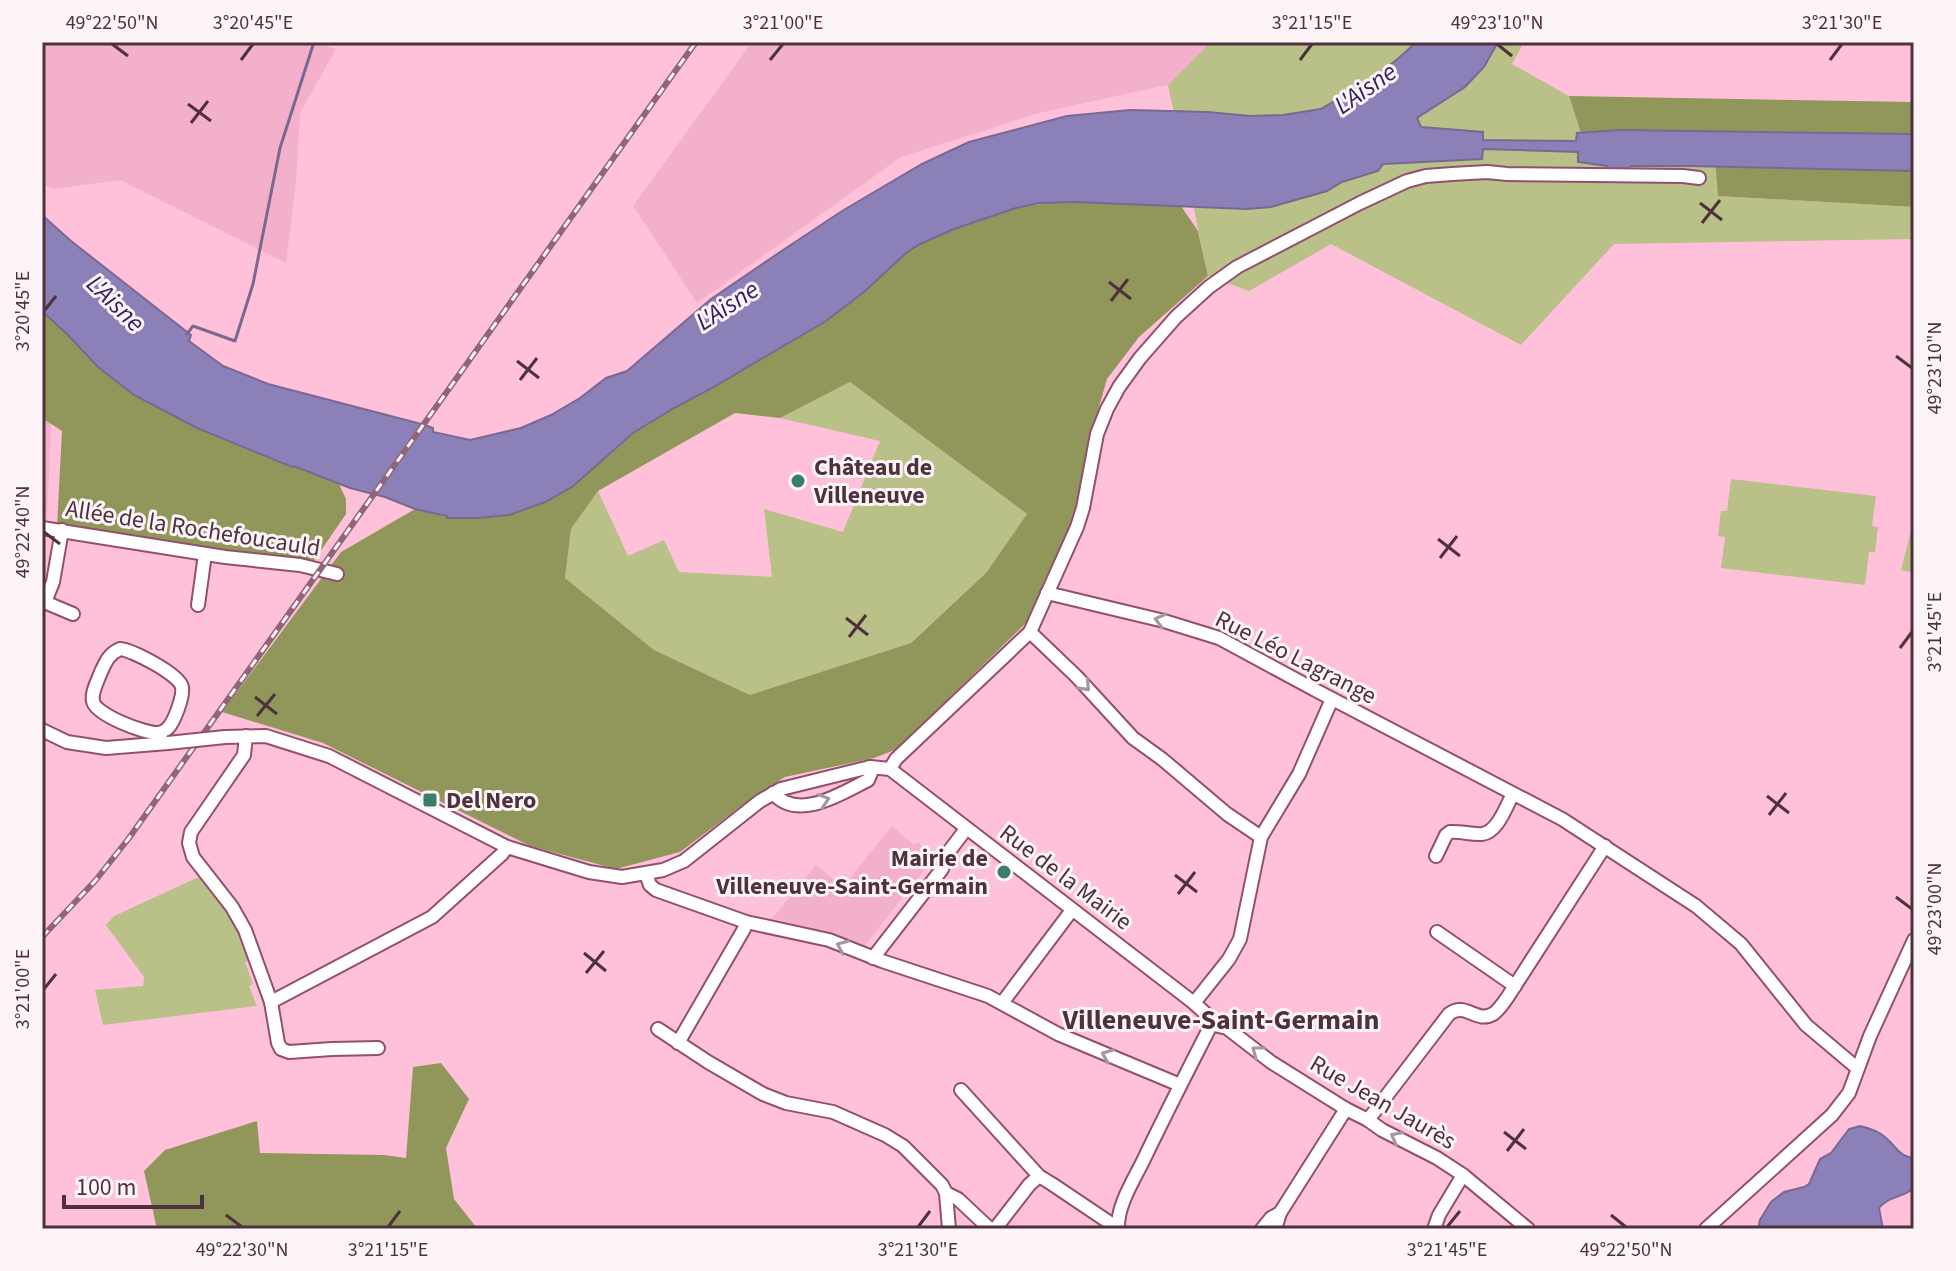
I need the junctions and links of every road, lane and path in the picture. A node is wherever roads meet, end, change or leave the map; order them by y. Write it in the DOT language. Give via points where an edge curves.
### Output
graph roads {
  1 [pos="1699,178"];
  2 [pos="42,528"];
  3 [pos="62,530"];
  4 [pos="205,554"];
  5 [pos="337,574"];
  6 [pos="1047,593"];
  7 [pos="44,601"];
  8 [pos="198,605"];
  9 [pos="73,614"];
  10 [pos="1030,632"];
  11 [pos="1332,699"];
  12 [pos="134,728"];
  13 [pos="42,730"];
  14 [pos="236,737"];
  15 [pos="129,746"];
  16 [pos="890,769"];
  17 [pos="870,770"];
  18 [pos="773,793"];
  19 [pos="1513,794"];
  20 [pos="966,829"];
  21 [pos="1261,837"];
  22 [pos="1605,846"];
  23 [pos="507,847"];
  24 [pos="1436,856"];
  25 [pos="646,874"];
  26 [pos="1072,910"];
  27 [pos="746,922"];
  28 [pos="1437,932"];
  29 [pos="1914,940"];
  30 [pos="873,958"];
  31 [pos="1515,986"];
  32 [pos="271,1002"];
  33 [pos="1002,1003"];
  34 [pos="1194,1003"];
  35 [pos="1210,1024"];
  36 [pos="658,1029"];
  37 [pos="678,1043"];
  38 [pos="378,1048"];
  39 [pos="1857,1068"];
  40 [pos="1180,1085"];
  41 [pos="961,1090"];
  42 [pos="1346,1109"];
  43 [pos="1368,1120"];
  44 [pos="1463,1175"];
  45 [pos="1039,1176"];
  46 [pos="946,1193"];
  47 [pos="1280,1213"];
  48 [pos="1118,1228"];
  49 [pos="949,1229"];
  50 [pos="992,1229"];
  51 [pos="1262,1229"];
  52 [pos="1275,1229"];
  53 [pos="1434,1229"];
  54 [pos="1528,1229"];
  55 [pos="1706,1229"];
  1 -- 6 [label="street" via="1487,172 1426,176 1360,203 1237,267 1176,317 1113,398 1097,434 1083,508"];
  2 -- 3 [label="street, Allée de la Rochefoucauld"];
  3 -- 4 [label="street, Allée de la Rochefoucauld"];
  3 -- 7 [label="street" via="53,582"];
  4 -- 5 [label="street, Allée de la Rochefoucauld"];
  4 -- 8 [label="street"];
  6 -- 10 [label="street"];
  11 -- 6 [label="street, Rue Léo Lagrange, one-way" via="1219,638"];
  7 -- 9 [label="street"];
  10 -- 16 [label="street"];
  10 -- 21 [label="street, one-way" via="1133,738"];
  11 -- 19 [label="street, Rue Léo Lagrange"];
  11 -- 21 [label="street" via="1299,774"];
  12 -- 12 [label="street" via="164,731 174,719 182,687 164,670 120,649 106,661 92,699 102,713"];
  12 -- 15 [label="street"];
  13 -- 15 [label="street" via="81,745"];
  14 -- 15 [label="street, bridge"];
  14 -- 23 [label="street" via="266,736 329,756"];
  14 -- 32 [label="street" via="244,755 193,828 189,843 196,862 242,923"];
  16 -- 17 [label="street"];
  16 -- 20 [label="street, Rue de la Mairie"];
  17 -- 18 [label="street"];
  18 -- 17 [label="street, one-way" via="779,801 808,805 868,780"];
  18 -- 25 [label="street" via="684,861"];
  19 -- 22 [label="street, Rue Léo Lagrange"];
  19 -- 24 [label="street" via="1492,829 1480,834 1450,832"];
  20 -- 26 [label="street, Rue de la Mairie"];
  20 -- 30 [label="street"];
  21 -- 34 [label="street" via="1240,939"];
  22 -- 31 [label="street"];
  22 -- 39 [label="street, Rue Léo Lagrange" via="1696,906 1741,944 1806,1025"];
  23 -- 25 [label="street" via="589,872"];
  23 -- 32 [label="street" via="439,913"];
  25 -- 27 [label="street" via="653,889"];
  26 -- 33 [label="street"];
  26 -- 34 [label="street, Rue de la Mairie"];
  30 -- 27 [label="street, one-way" via="829,940"];
  27 -- 37 [label="street"];
  28 -- 31 [label="street"];
  29 -- 39 [label="street"];
  30 -- 33 [label="street"];
  31 -- 43 [label="street" via="1491,1015 1463,1009 1449,1014"];
  32 -- 38 [label="street" via="278,1043 285,1051"];
  40 -- 33 [label="street, one-way" via="1058,1034"];
  34 -- 35 [label="street, Rue de la Mairie"];
  35 -- 40 [label="street"];
  42 -- 35 [label="street, Rue Jean Jaurès, one-way" via="1227,1028"];
  36 -- 37 [label="street"];
  37 -- 46 [label="street" via="763,1094 833,1112 885,1135 903,1146"];
  39 -- 55 [label="street" via="1849,1093 1832,1115"];
  40 -- 48 [label="street" via="1129,1191"];
  41 -- 45 [label="street"];
  42 -- 43 [label="street, Rue Jean Jaurès"];
  42 -- 47 [label="street"];
  44 -- 43 [label="street, Rue Jean Jaurès, one-way"];
  44 -- 53 [label="street"];
  44 -- 54 [label="street, Rue Jean Jaurès"];
  45 -- 48 [label="street"];
  45 -- 50 [label="street"];
  46 -- 49 [label="street"];
  46 -- 50 [label="street"];
  47 -- 51 [label="street"];
  47 -- 52 [label="street"];
}
